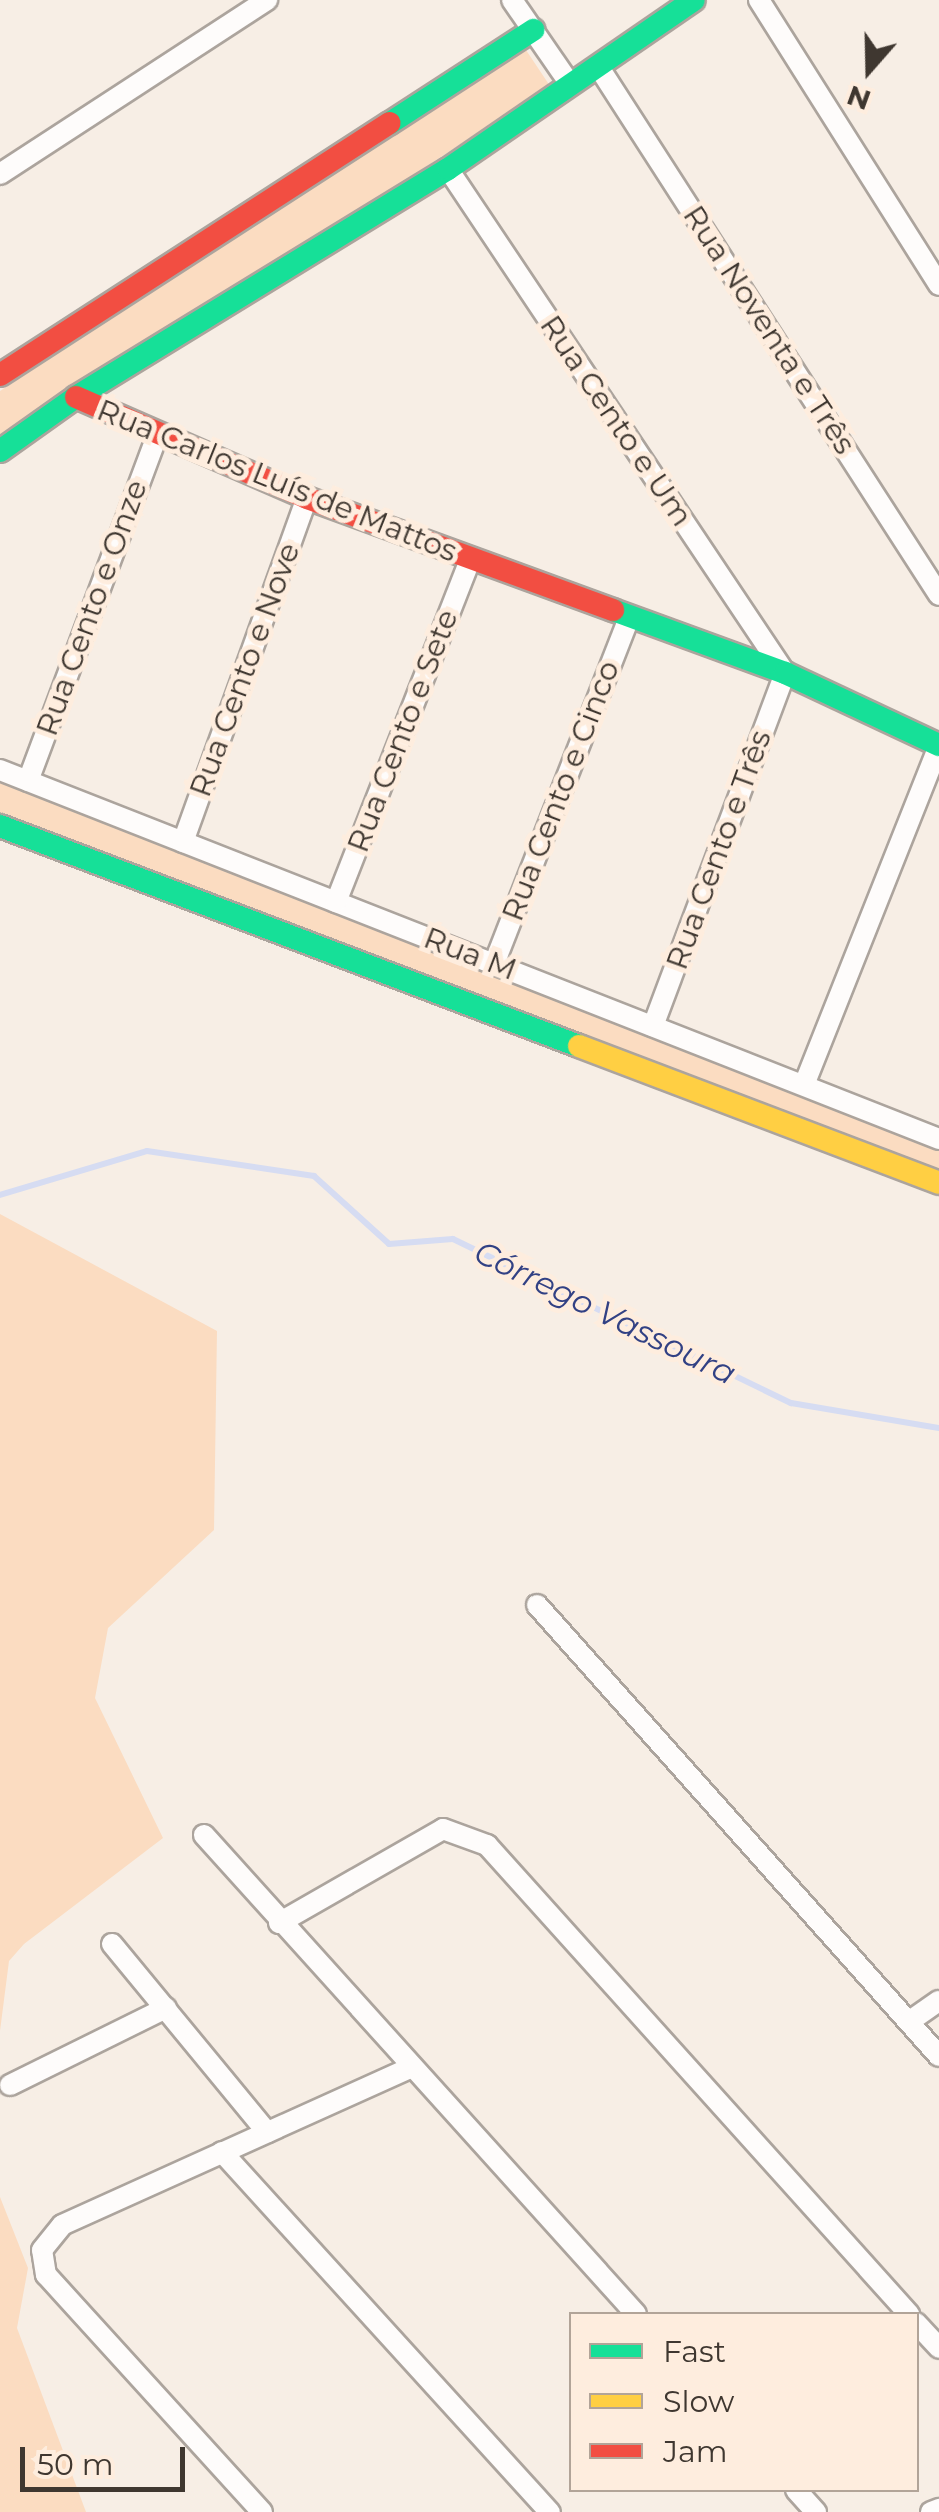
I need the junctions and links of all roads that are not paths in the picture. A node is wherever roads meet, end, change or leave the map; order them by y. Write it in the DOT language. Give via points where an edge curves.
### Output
graph roads {
  1 [pos="266,0"];
  2 [pos="512,0"];
  3 [pos="694,0"];
  4 [pos="759,0"];
  5 [pos="533,30"];
  6 [pos="598,66"];
  7 [pos="570,84"];
  8 [pos="448,169"];
  9 [pos="0,174"];
  10 [pos="939,285"];
  11 [pos="0,375"];
  12 [pos="76,397"];
  13 [pos="157,436"];
  14 [pos="0,452"];
  15 [pos="307,498"];
  16 [pos="470,560"];
  17 [pos="939,595"];
  18 [pos="629,618"];
  19 [pos="785,674"];
  20 [pos="938,751"];
  21 [pos="0,770"];
  22 [pos="28,781"];
  23 [pos="0,826"];
  24 [pos="183,842"];
  25 [pos="336,902"];
  26 [pos="494,964"];
  27 [pos="653,1026"];
  28 [pos="804,1086"];
  29 [pos="939,1138"];
  30 [pos="939,1182"];
  31 [pos="537,1605"];
  32 [pos="204,1836"];
  33 [pos="279,1923"];
  34 [pos="112,1944"];
  35 [pos="939,2002"];
  36 [pos="166,2008"];
  37 [pos="910,2021"];
  38 [pos="939,2056"];
  39 [pos="410,2068"];
  40 [pos="10,2085"];
  41 [pos="268,2132"];
  42 [pos="222,2152"];
  43 [pos="634,2312"];
  44 [pos="907,2312"];
  45 [pos="919,2326"];
  46 [pos="939,2348"];
  47 [pos="798,2492"];
  48 [pos="939,2509"];
  49 [pos="262,2512"];
  50 [pos="550,2512"];
  51 [pos="816,2512"];
  52 [pos="931,2512"];
  1 -- 9 [label="street"];
  2 -- 5 [label="street"];
  3 -- 6 [label="street, Rua Carlos Luís de Mattos"];
  4 -- 10 [label="street"];
  5 -- 7 [label="street"];
  5 -- 11 [label="street"];
  6 -- 7 [label="street, Rua Carlos Luís de Mattos"];
  6 -- 17 [label="street, Rua Noventa e Três"];
  7 -- 8 [label="street, Rua Carlos Luís de Mattos"];
  8 -- 12 [label="street, Rua Carlos Luís de Mattos"];
  8 -- 19 [label="street, Rua Cento e Um"];
  12 -- 13 [label="street, Rua Carlos Luís de Mattos"];
  12 -- 14 [label="street"];
  13 -- 15 [label="street, Rua Carlos Luís de Mattos"];
  13 -- 22 [label="street, Rua Cento e Onze"];
  15 -- 16 [label="street, Rua Carlos Luís de Mattos"];
  15 -- 24 [label="street, Rua Cento e Nove"];
  16 -- 18 [label="street, Rua Carlos Luís de Mattos"];
  16 -- 25 [label="street, Rua Cento e Sete"];
  18 -- 19 [label="street, Rua Carlos Luís de Mattos"];
  18 -- 26 [label="street, Rua Cento e Cinco"];
  19 -- 20 [label="street, Rua Carlos Luís de Mattos"];
  19 -- 27 [label="street, Rua Cento e Três"];
  20 -- 28 [label="street"];
  21 -- 22 [label="street, Rua M"];
  22 -- 24 [label="street, Rua M"];
  23 -- 30 [label="street, Rua M"];
  24 -- 25 [label="street, Rua M"];
  25 -- 26 [label="street, Rua M"];
  26 -- 27 [label="street, Rua M"];
  27 -- 28 [label="street, Rua M"];
  28 -- 29 [label="street, Rua M"];
  31 -- 37 [label="street"];
  32 -- 33 [label="street"];
  33 -- 39 [label="street"];
  33 -- 44 [label="street" via="443,1829 487,1845"];
  34 -- 36 [label="street"];
  35 -- 37 [label="street"];
  36 -- 40 [label="street"];
  36 -- 41 [label="street"];
  37 -- 38 [label="street"];
  39 -- 41 [label="street"];
  39 -- 43 [label="street"];
  41 -- 42 [label="street"];
  42 -- 49 [label="street" via="62,2225 42,2250 46,2275"];
  42 -- 50 [label="street"];
  45 -- 46 [label="street"];
  47 -- 51 [label="street"];
  48 -- 52 [label="street"];
}
